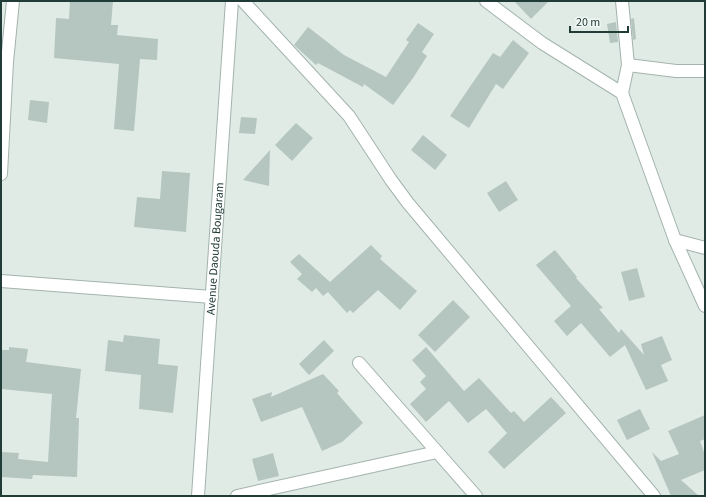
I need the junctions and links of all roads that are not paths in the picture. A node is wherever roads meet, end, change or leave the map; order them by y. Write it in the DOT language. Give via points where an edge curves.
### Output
graph roads {
  1 [pos="14,1"];
  2 [pos="232,1"];
  3 [pos="244,1"];
  4 [pos="486,1"];
  5 [pos="622,1"];
  6 [pos="4,62"];
  7 [pos="628,65"];
  8 [pos="705,71"];
  9 [pos="622,93"];
  10 [pos="1,174"];
  11 [pos="675,240"];
  12 [pos="705,248"];
  13 [pos="1,281"];
  14 [pos="212,297"];
  15 [pos="705,306"];
  16 [pos="359,363"];
  17 [pos="437,452"];
  18 [pos="198,496"];
  19 [pos="237,496"];
  20 [pos="476,496"];
  21 [pos="654,496"];
  1 -- 6 [label="street"];
  2 -- 14 [label="street, Avenue Daouda Bougaram"];
  3 -- 21 [label="street" via="349,116 408,203"];
  4 -- 9 [label="street" via="542,43"];
  5 -- 7 [label="street"];
  6 -- 10 [label="street"];
  7 -- 8 [label="street" via="676,71"];
  7 -- 9 [label="street"];
  9 -- 11 [label="street"];
  11 -- 12 [label="street"];
  11 -- 15 [label="street"];
  13 -- 14 [label="street"];
  14 -- 18 [label="street, Avenue Daouda Bougaram"];
  16 -- 17 [label="street"];
  17 -- 19 [label="street"];
  17 -- 20 [label="street"];
}
